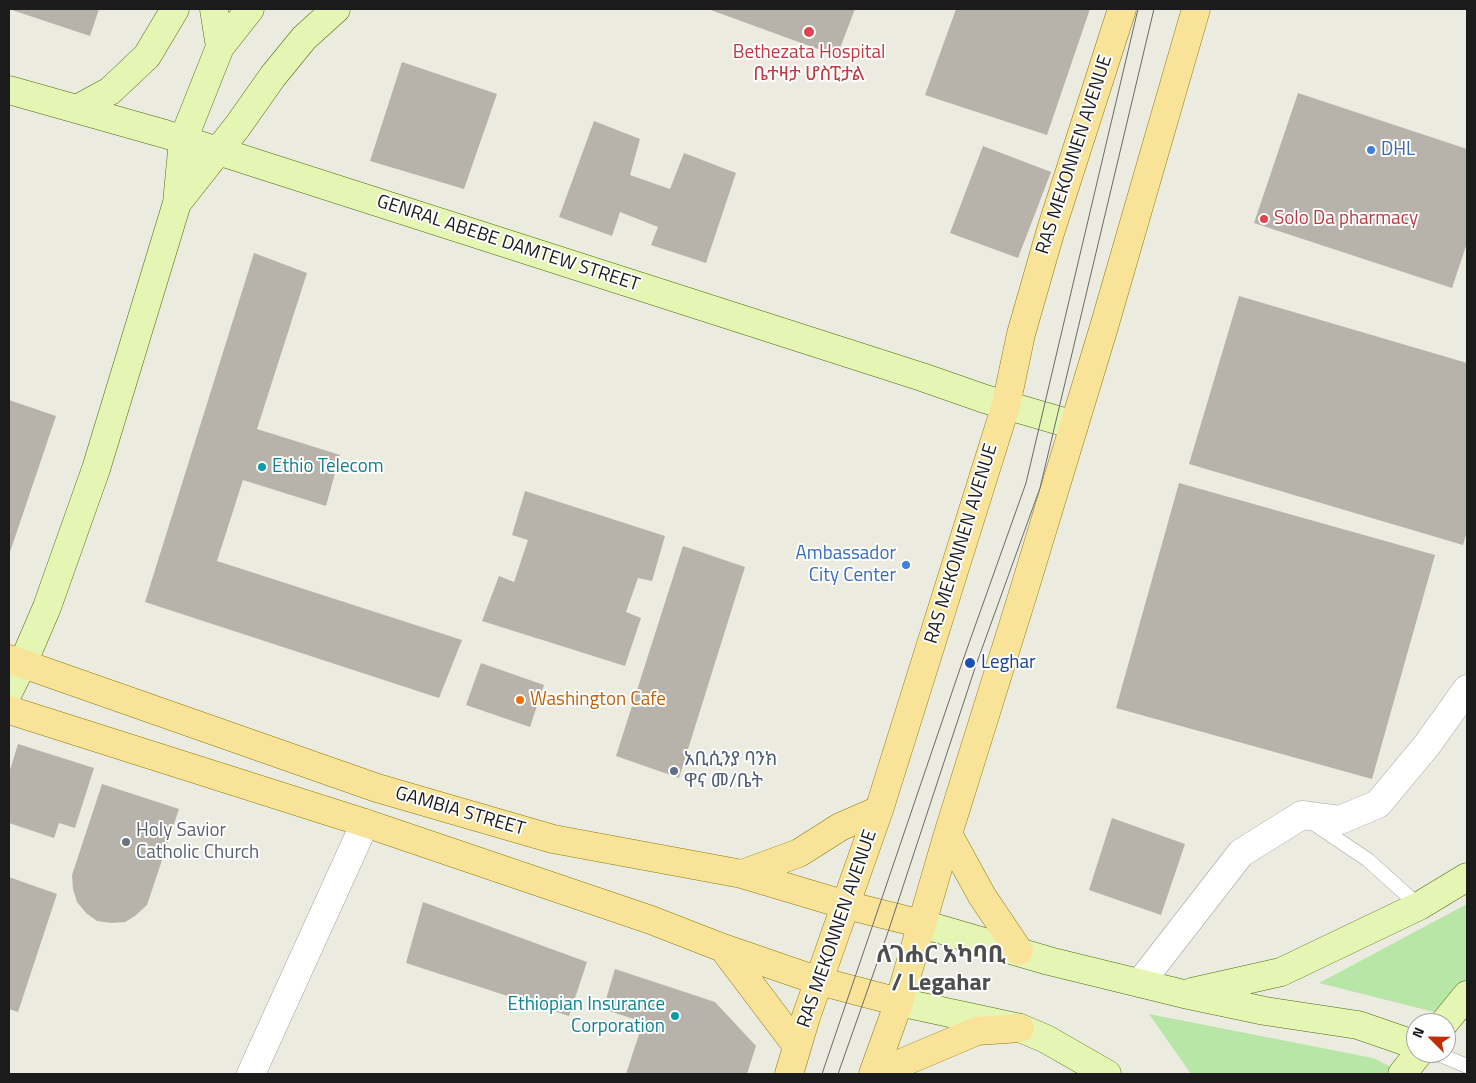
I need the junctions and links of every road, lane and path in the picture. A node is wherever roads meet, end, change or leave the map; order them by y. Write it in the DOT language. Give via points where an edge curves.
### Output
graph roads {
  1 [pos="175,9"];
  2 [pos="214,9"];
  3 [pos="250,9"];
  4 [pos="336,9"];
  5 [pos="1122,9"];
  6 [pos="1196,9"];
  7 [pos="220,48"];
  8 [pos="9,90"];
  9 [pos="77,109"];
  10 [pos="184,140"];
  11 [pos="218,152"];
  12 [pos="177,203"];
  13 [pos="1006,405"];
  14 [pos="1074,425"];
  15 [pos="16,661"];
  16 [pos="1467,689"];
  17 [pos="9,691"];
  18 [pos="9,710"];
  19 [pos="879,810"];
  20 [pos="1302,815"];
  21 [pos="365,823"];
  22 [pos="948,834"];
  23 [pos="742,874"];
  24 [pos="1467,877"];
  25 [pos="846,904"];
  26 [pos="1419,906"];
  27 [pos="922,924"];
  28 [pos="723,948"];
  29 [pos="1019,951"];
  30 [pos="818,981"];
  31 [pos="1140,983"];
  32 [pos="1184,994"];
  33 [pos="1467,995"];
  34 [pos="899,1002"];
  35 [pos="1452,1013"];
  36 [pos="1020,1028"];
  37 [pos="1406,1042"];
  38 [pos="797,1046"];
  39 [pos="1411,1063"];
  40 [pos="251,1074"];
  41 [pos="788,1074"];
  42 [pos="873,1074"];
  43 [pos="886,1074"];
  44 [pos="1107,1074"];
  45 [pos="1402,1074"];
  1 -- 9 [label="main road" via="147,56 110,90"];
  2 -- 7 [label="main road"];
  3 -- 7 [label="main road"];
  4 -- 11 [label="main road" via="304,38"];
  5 -- 13 [label="main road, RAS MEKONNEN AVENUE" via="1050,233 1021,334"];
  6 -- 14 [label="main road"];
  7 -- 10 [label="main road"];
  8 -- 9 [label="main road, GENRAL ABEBE DAMTEW STREET"];
  9 -- 10 [label="main road, GENRAL ABEBE DAMTEW STREET"];
  10 -- 11 [label="main road, GENRAL ABEBE DAMTEW STREET"];
  10 -- 12 [label="main road"];
  11 -- 12 [label="main road"];
  11 -- 13 [label="main road, GENRAL ABEBE DAMTEW STREET"];
  12 -- 15 [label="main road" via="96,469 47,607"];
  13 -- 14 [label="main road, GENRAL ABEBE DAMTEW STREET"];
  13 -- 19 [label="main road, RAS MEKONNEN AVENUE"];
  14 -- 22 [label="main road"];
  15 -- 17 [label="main road"];
  15 -- 23 [label="main road, GAMBIA STREET" via="386,790 553,839"];
  16 -- 20 [label="street" via="1428,745 1378,804 1340,820"];
  18 -- 21 [label="main road, GAMBIA STREET"];
  19 -- 23 [label="main road" via="840,828 799,853"];
  19 -- 25 [label="main road, RAS MEKONNEN AVENUE"];
  20 -- 26 [label="lane" via="1368,860"];
  20 -- 31 [label="street" via="1241,853"];
  21 -- 28 [label="main road, GAMBIA STREET" via="651,920"];
  21 -- 40 [label="street"];
  22 -- 27 [label="main road"];
  22 -- 29 [label="main road" via="982,896"];
  23 -- 25 [label="main road, GAMBIA STREET"];
  24 -- 26 [label="main road"];
  25 -- 27 [label="main road, GAMBIA STREET"];
  25 -- 30 [label="main road, RAS MEKONNEN AVENUE"];
  26 -- 32 [label="main road" via="1281,972"];
  27 -- 29 [label="main road"];
  27 -- 34 [label="main road"];
  28 -- 30 [label="main road, GAMBIA STREET"];
  28 -- 38 [label="main road"];
  29 -- 31 [label="main road"];
  30 -- 34 [label="main road, GAMBIA STREET"];
  30 -- 38 [label="main road, RAS MEKONNEN AVENUE"];
  31 -- 32 [label="main road"];
  32 -- 37 [label="main road" via="1358,1026"];
  33 -- 35 [label="main road"];
  34 -- 36 [label="main road"];
  34 -- 42 [label="main road"];
  36 -- 43 [label="main road" via="977,1031 899,1064"];
  36 -- 44 [label="main road"];
  38 -- 41 [label="main road, RAS MEKONNEN AVENUE"];
  39 -- 45 [label="main road"];
}
